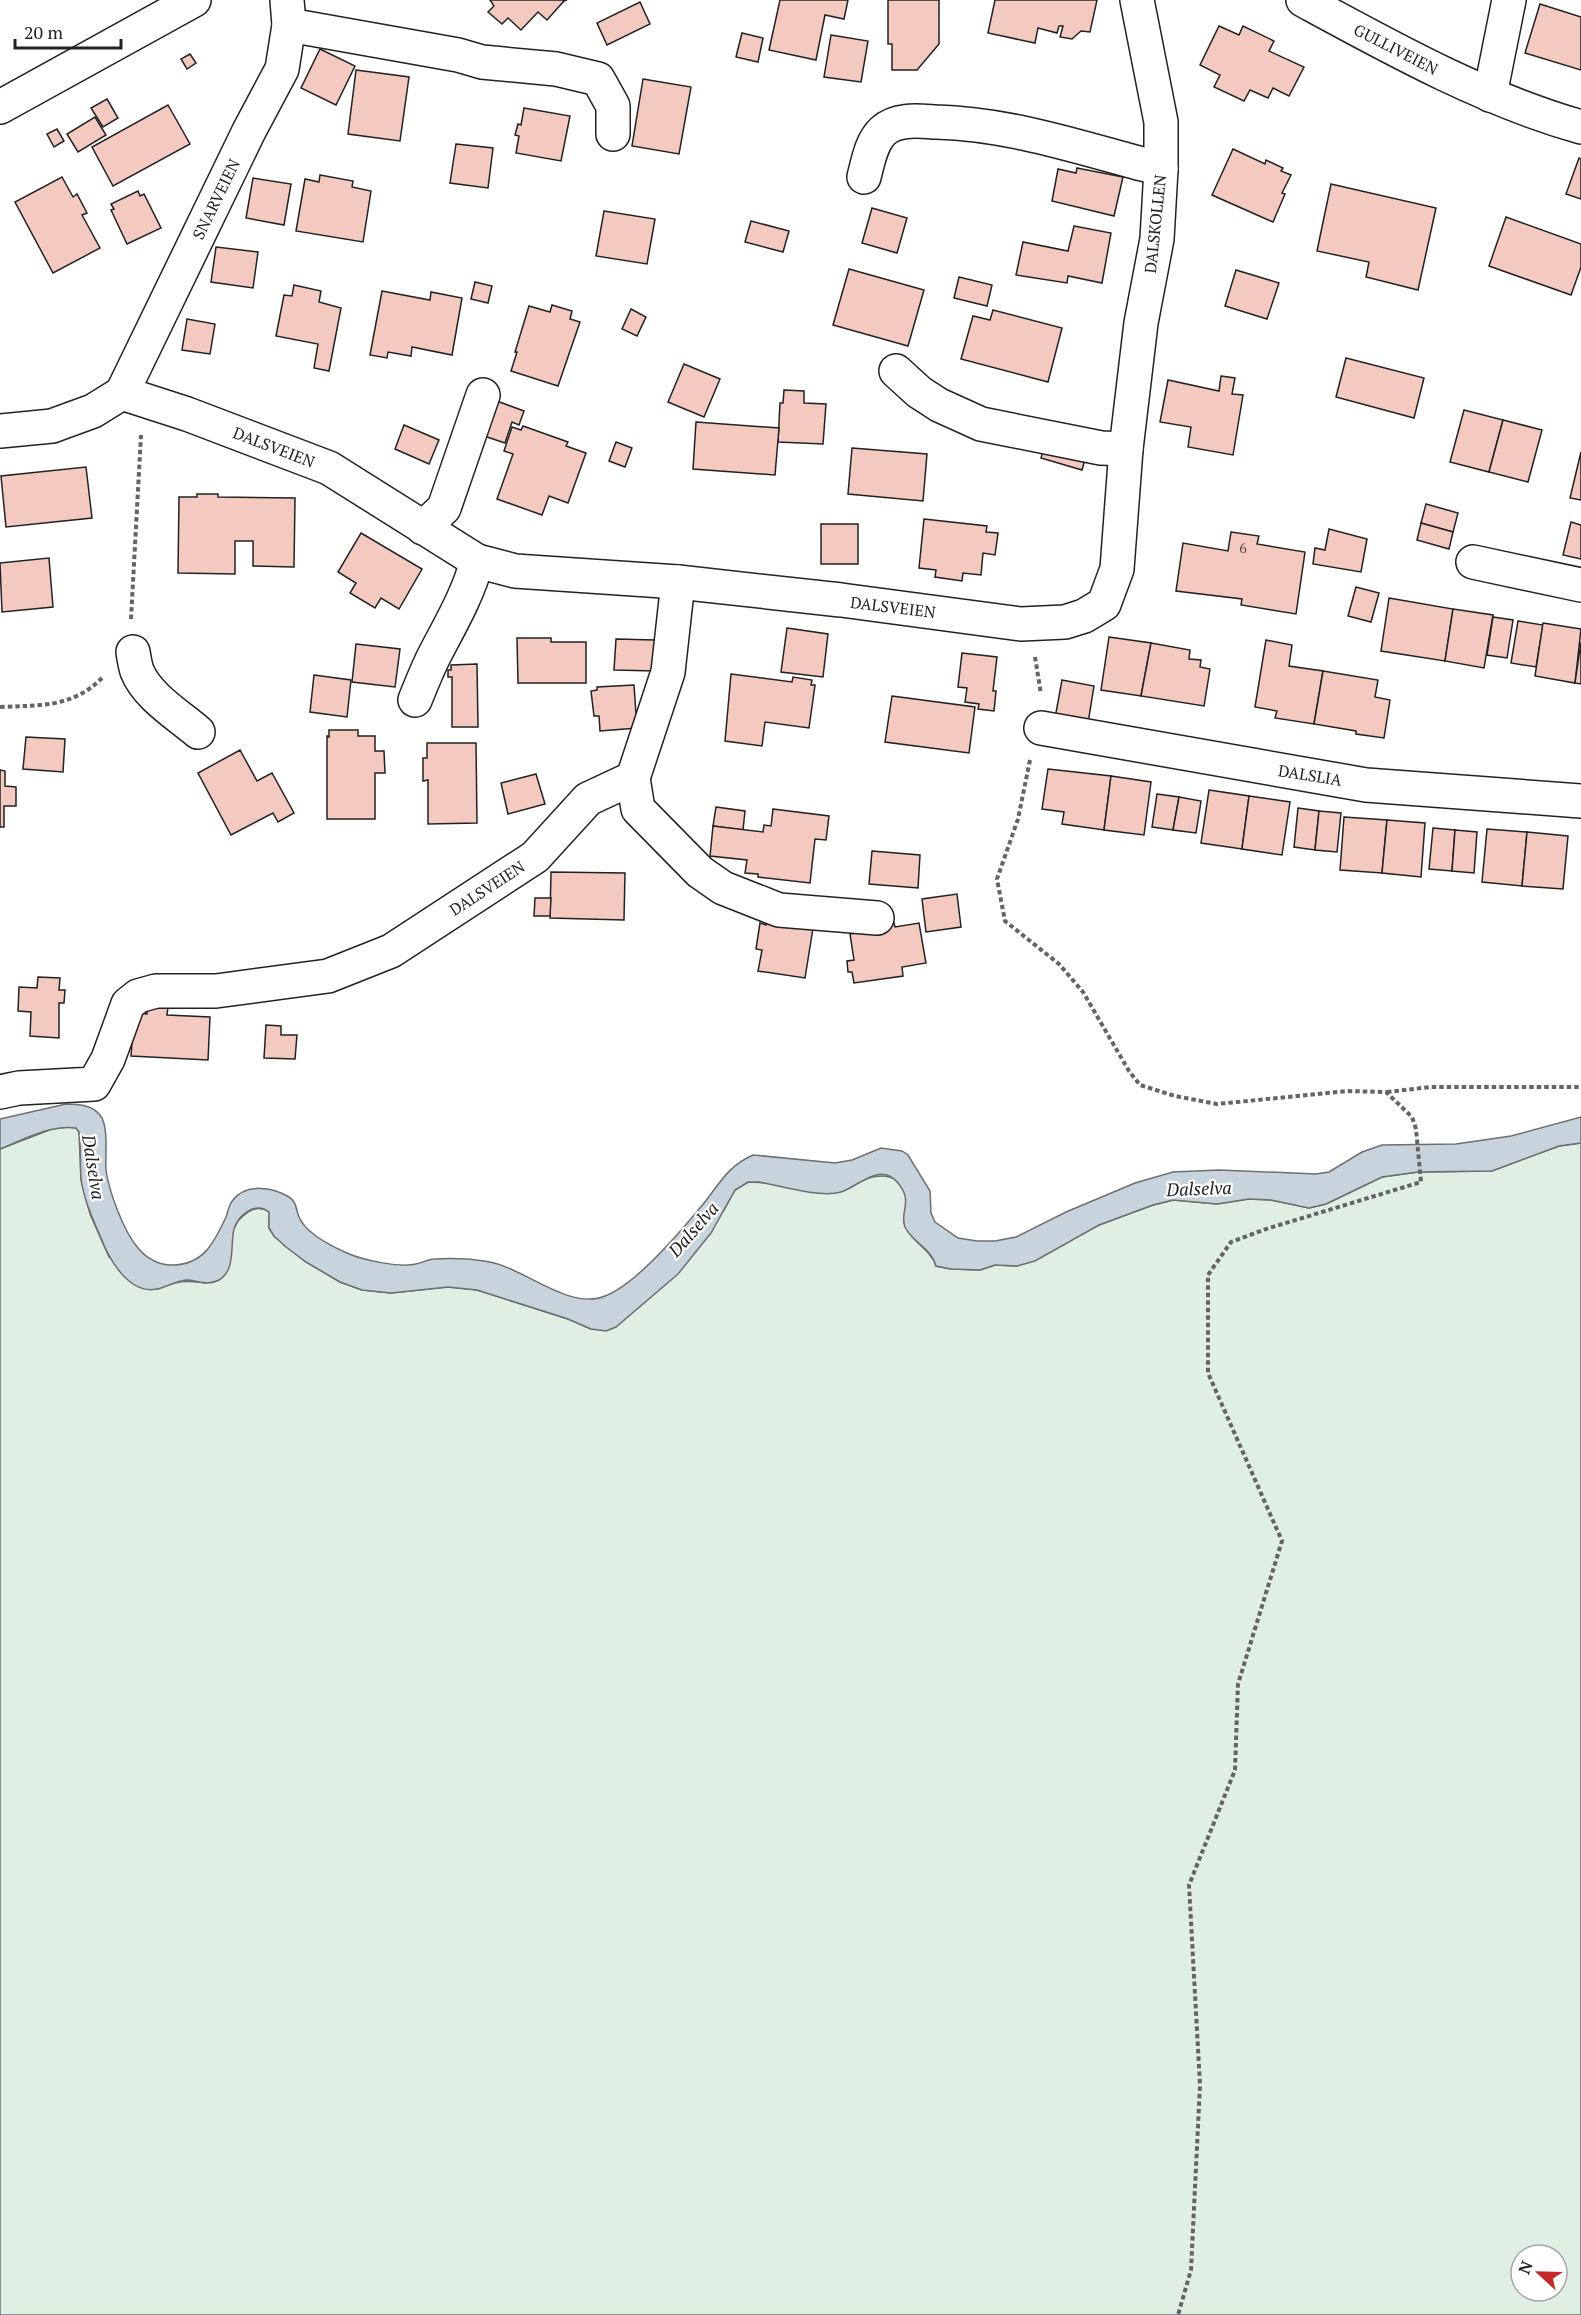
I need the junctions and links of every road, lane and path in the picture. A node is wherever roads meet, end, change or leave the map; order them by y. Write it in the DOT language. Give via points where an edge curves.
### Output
graph roads {
  1 [pos="195,0"];
  2 [pos="1137,0"];
  3 [pos="1303,0"];
  4 [pos="1509,0"];
  5 [pos="288,13"];
  6 [pos="1490,95"];
  7 [pos="0,107"];
  8 [pos="1581,127"];
  9 [pos="613,134"];
  10 [pos="1161,169"];
  11 [pos="864,177"];
  12 [pos="896,371"];
  13 [pos="483,395"];
  14 [pos="134,397"];
  15 [pos="0,431"];
  16 [pos="1126,449"];
  17 [pos="423,528"];
  18 [pos="477,561"];
  19 [pos="1473,562"];
  20 [pos="678,582"];
  21 [pos="1581,585"];
  22 [pos="1104,604"];
  23 [pos="1021,624"];
  24 [pos="133,652"];
  25 [pos="415,700"];
  26 [pos="0,707"];
  27 [pos="1041,728"];
  28 [pos="198,732"];
  29 [pos="633,778"];
  30 [pos="1581,801"];
  31 [pos="877,918"];
  32 [pos="1581,1087"];
  33 [pos="0,1092"];
  34 [pos="1386,1092"];
  35 [pos="1178,2315"];
  1 -- 7 [label="street"];
  2 -- 10 [label="street, DALSKOLLEN" via="1161,122"];
  3 -- 6 [label="street, GULLIVEIEN"];
  4 -- 6 [label="street"];
  5 -- 9 [label="street" via="482,62 556,69 598,80 613,106"];
  5 -- 14 [label="street, SNARVEIEN" via="282,69 249,130"];
  6 -- 8 [label="street, GULLIVEIEN"];
  10 -- 11 [label="street" via="1030,133 969,123 918,121 901,122 882,131"];
  10 -- 16 [label="street, DALSKOLLEN" via="1157,239 1141,324"];
  12 -- 16 [label="street" via="939,405 981,424 1101,448"];
  13 -- 17 [label="street" via="444,508"];
  14 -- 15 [label="street" via="52,426"];
  14 -- 17 [label="street, DALSVEIEN" via="329,468"];
  14 -- 24 [label="path" via="141,431 131,606"];
  16 -- 22 [label="street, DALSKOLLEN" via="1117,569"];
  17 -- 18 [label="street, DALSVEIEN"];
  18 -- 20 [label="street, DALSVEIEN" via="515,571"];
  18 -- 25 [label="street" via="462,602"];
  19 -- 21 [label="street"];
  20 -- 23 [label="street, DALSVEIEN"];
  20 -- 29 [label="street" via="668,672"];
  22 -- 23 [label="street, DALSVEIEN" via="1065,622"];
  23 -- 27 [label="path" via="1033,648 1041,688"];
  24 -- 26 [label="path" via="81,696 65,702"];
  24 -- 28 [label="street" via="144,683"];
  27 -- 30 [label="street, DALSLIA" via="1366,784"];
  27 -- 34 [label="path" via="1030,756 1018,819 997,879 1005,921 1059,964 1083,992 1140,1085 1217,1104 1347,1091"];
  29 -- 31 [label="street" via="638,809 700,872 723,888 779,910"];
  29 -- 33 [label="street, DALSVEIEN" via="588,799 535,857 391,951 328,976 216,992 156,991 138,996 128,1004 108,1059 94,1084"];
  32 -- 34 [label="path" via="1431,1087"];
  34 -- 35 [label="path" via="1412,1117 1421,1182 1231,1242 1208,1275 1208,1373 1282,1541 1238,1684 1235,1770 1189,1885 1200,2085 1191,2271"];
}
